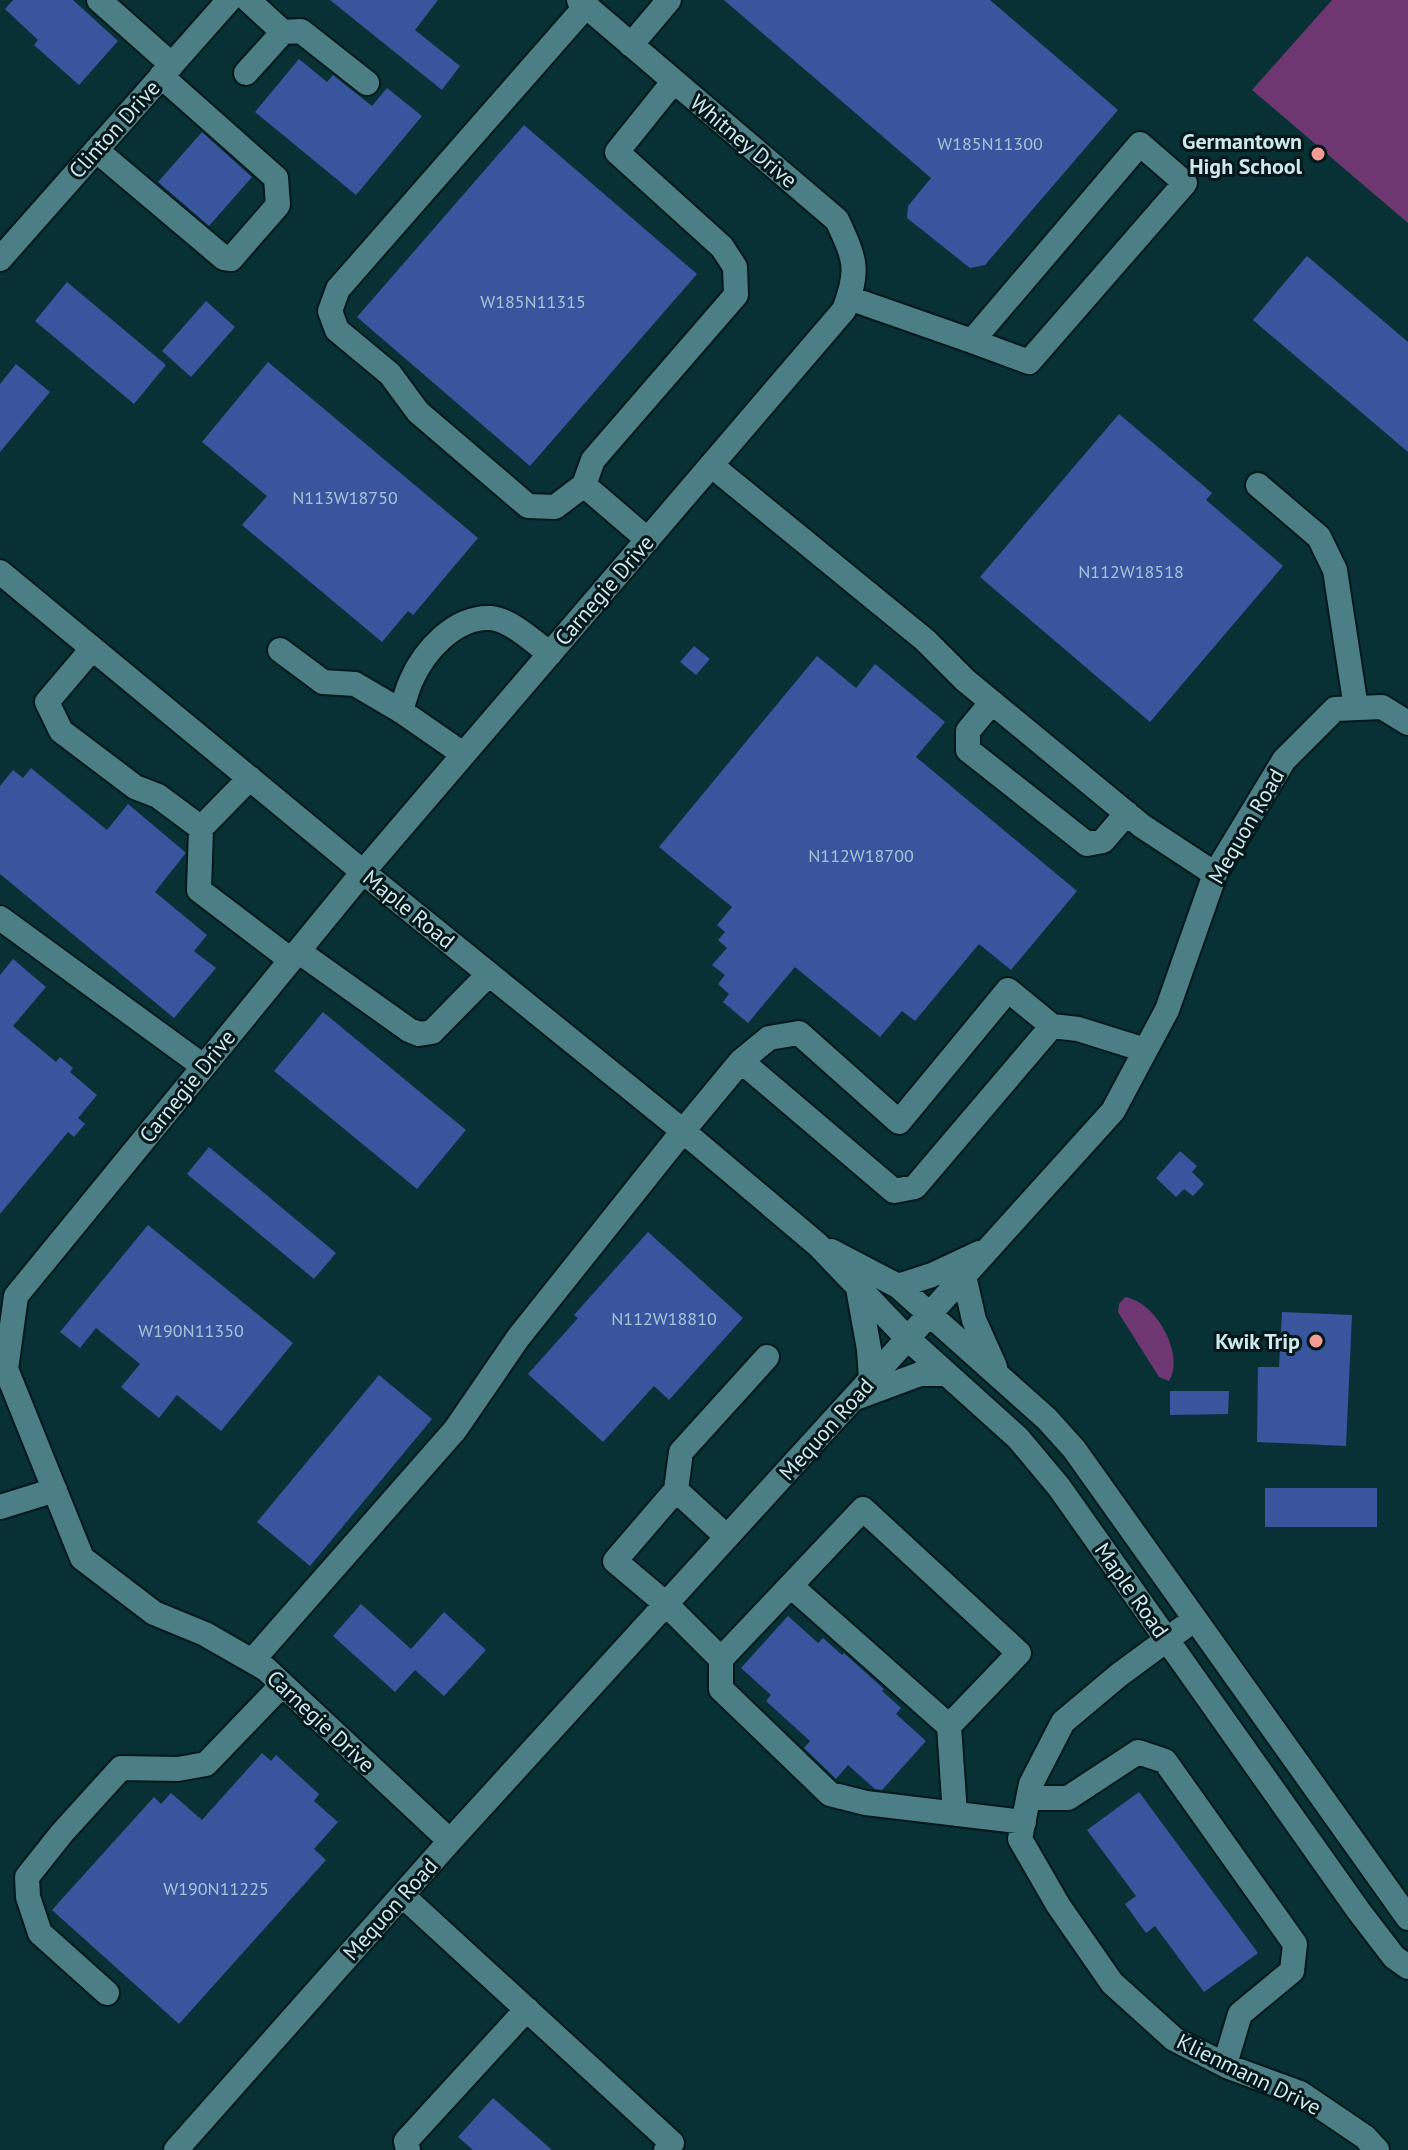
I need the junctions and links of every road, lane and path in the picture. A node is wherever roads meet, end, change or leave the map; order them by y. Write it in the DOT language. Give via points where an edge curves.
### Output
graph roads {
  1 [pos="99,0"];
  2 [pos="229,0"];
  3 [pos="248,0"];
  4 [pos="669,0"];
  5 [pos="582,3"];
  6 [pos="283,32"];
  7 [pos="631,45"];
  8 [pos="167,70"];
  9 [pos="246,73"];
  10 [pos="674,81"];
  11 [pos="367,83"];
  12 [pos="96,150"];
  13 [pos="0,259"];
  14 [pos="846,304"];
  15 [pos="972,341"];
  16 [pos="711,465"];
  17 [pos="584,485"];
  18 [pos="1258,485"];
  19 [pos="648,540"];
  20 [pos="0,572"];
  21 [pos="92,649"];
  22 [pos="280,650"];
  23 [pos="550,654"];
  24 [pos="992,702"];
  25 [pos="1356,708"];
  26 [pos="401,711"];
  27 [pos="1408,723"];
  28 [pos="463,754"];
  29 [pos="250,778"];
  30 [pos="1127,813"];
  31 [pos="201,828"];
  32 [pos="363,872"];
  33 [pos="1215,874"];
  34 [pos="0,918"];
  35 [pos="294,955"];
  36 [pos="489,974"];
  37 [pos="1052,1026"];
  38 [pos="1145,1050"];
  39 [pos="741,1061"];
  40 [pos="203,1066"];
  41 [pos="683,1131"];
  42 [pos="818,1245"];
  43 [pos="989,1249"];
  44 [pos="964,1276"];
  45 [pos="898,1286"];
  46 [pos="858,1288"];
  47 [pos="8,1292"];
  48 [pos="930,1314"];
  49 [pos="5,1330"];
  50 [pos="907,1338"];
  51 [pos="767,1357"];
  52 [pos="946,1374"];
  53 [pos="999,1376"];
  54 [pos="871,1379"];
  55 [pos="853,1399"];
  56 [pos="55,1490"];
  57 [pos="676,1490"];
  58 [pos="0,1507"];
  59 [pos="727,1537"];
  60 [pos="791,1586"];
  61 [pos="666,1604"];
  62 [pos="1195,1619"];
  63 [pos="1167,1639"];
  64 [pos="721,1659"];
  65 [pos="252,1661"];
  66 [pos="282,1685"];
  67 [pos="949,1726"];
  68 [pos="1028,1798"];
  69 [pos="955,1814"];
  70 [pos="1024,1822"];
  71 [pos="450,1841"];
  72 [pos="402,1895"];
  73 [pos="1408,1918"];
  74 [pos="1408,1967"];
  75 [pos="107,1993"];
  76 [pos="527,2009"];
  77 [pos="1225,2064"];
  78 [pos="176,2150"];
  79 [pos="408,2150"];
  80 [pos="666,2150"];
  81 [pos="1377,2150"];
  1 -- 8 [label="street"];
  2 -- 8 [label="street, Clinton Drive"];
  3 -- 6 [label="street"];
  4 -- 7 [label="street"];
  5 -- 7 [label="street, Whitney Drive"];
  5 -- 17 [label="street" via="338,289 330,311 337,330 390,374 418,412 528,506 555,507"];
  6 -- 9 [label="street"];
  6 -- 11 [label="street" via="301,31"];
  7 -- 10 [label="street, Whitney Drive"];
  8 -- 12 [label="street, Clinton Drive"];
  8 -- 12 [label="street" via="276,178 278,205 231,259"];
  10 -- 14 [label="street, Whitney Drive" via="837,220 853,254 853,285"];
  10 -- 17 [label="street" via="617,152 722,247 735,267 736,295 593,460"];
  12 -- 13 [label="street, Clinton Drive"];
  14 -- 15 [label="street"];
  14 -- 16 [label="street, Carnegie Drive"];
  15 -- 15 [label="street" via="1140,144 1185,183 1029,362"];
  16 -- 19 [label="street, Carnegie Drive"];
  16 -- 24 [label="street" via="925,640"];
  17 -- 19 [label="street"];
  18 -- 25 [label="street" via="1319,537 1335,570"];
  19 -- 23 [label="street, Carnegie Drive"];
  20 -- 21 [label="street, Maple Road"];
  21 -- 29 [label="street, Maple Road"];
  21 -- 31 [label="street" via="47,702 61,731"];
  22 -- 26 [label="street" via="323,682 355,684"];
  23 -- 26 [label="street" via="520,630 492,618 462,623 429,650"];
  23 -- 28 [label="street, Carnegie Drive"];
  24 -- 30 [label="street"];
  24 -- 30 [label="street" via="968,731 968,750 1087,844 1103,841"];
  25 -- 27 [label="street" via="1382,707"];
  25 -- 33 [label="street, Mequon Road" via="1335,709 1284,760"];
  26 -- 28 [label="street"];
  28 -- 32 [label="street, Carnegie Drive"];
  29 -- 31 [label="street"];
  29 -- 32 [label="street, Maple Road"];
  30 -- 33 [label="street"];
  31 -- 35 [label="street" via="199,890"];
  32 -- 35 [label="street, Carnegie Drive"];
  32 -- 36 [label="street, Maple Road"];
  33 -- 38 [label="street, Mequon Road" via="1167,1010"];
  34 -- 40 [label="street"];
  35 -- 36 [label="street" via="419,1034 432,1032"];
  35 -- 40 [label="street, Carnegie Drive"];
  36 -- 41 [label="street, Maple Road"];
  37 -- 38 [label="street"];
  37 -- 39 [label="street" via="1008,990 899,1122 799,1033 769,1038"];
  37 -- 39 [label="street" via="915,1187 894,1191"];
  38 -- 43 [label="street, Mequon Road" via="1113,1111"];
  39 -- 41 [label="street"];
  40 -- 47 [label="street, Carnegie Drive"];
  41 -- 42 [label="street, Maple Road"];
  41 -- 65 [label="street" via="518,1338 455,1430"];
  42 -- 45 [label="street, Maple Road"];
  42 -- 46 [label="street, Maple Road"];
  43 -- 44 [label="street, Mequon Road"];
  43 -- 45 [label="street"];
  44 -- 48 [label="street, Mequon Road"];
  44 -- 53 [label="street" via="974,1320"];
  45 -- 48 [label="street, Maple Road"];
  46 -- 50 [label="street, Maple Road"];
  46 -- 54 [label="street"];
  47 -- 49 [label="street, Carnegie Drive"];
  48 -- 50 [label="street, Mequon Road"];
  48 -- 53 [label="street, Maple Road"];
  49 -- 56 [label="street, Carnegie Drive" via="6,1369"];
  50 -- 52 [label="street, Maple Road"];
  50 -- 54 [label="street, Mequon Road"];
  51 -- 57 [label="street" via="681,1452"];
  52 -- 55 [label="street" via="920,1374"];
  52 -- 63 [label="street, Maple Road" via="1035,1457"];
  53 -- 62 [label="street, Maple Road" via="1074,1449"];
  54 -- 55 [label="street, Mequon Road"];
  55 -- 59 [label="street, Mequon Road"];
  56 -- 58 [label="street"];
  56 -- 65 [label="street, Carnegie Drive" via="82,1558 154,1613"];
  57 -- 59 [label="street"];
  57 -- 61 [label="street" via="615,1561"];
  59 -- 61 [label="street, Mequon Road"];
  60 -- 64 [label="street"];
  60 -- 67 [label="street"];
  60 -- 67 [label="street" via="863,1509 1019,1653"];
  61 -- 64 [label="street"];
  61 -- 71 [label="street, Mequon Road"];
  62 -- 63 [label="street, Klienmann Drive"];
  62 -- 73 [label="street, Maple Road"];
  63 -- 68 [label="street, Klienmann Drive" via="1063,1722"];
  63 -- 74 [label="street, Maple Road" via="1358,1910"];
  64 -- 69 [label="street" via="721,1689 830,1794"];
  65 -- 66 [label="street, Carnegie Drive"];
  66 -- 71 [label="street, Carnegie Drive"];
  66 -- 75 [label="street" via="206,1764 121,1768 27,1877 40,1933"];
  67 -- 69 [label="street"];
  68 -- 70 [label="street, Klienmann Drive"];
  68 -- 77 [label="street" via="1068,1798 1138,1752 1165,1761 1295,1944 1292,1971 1240,2014"];
  69 -- 70 [label="street"];
  70 -- 77 [label="street, Klienmann Drive" via="1020,1839 1112,1983 1174,2039"];
  71 -- 72 [label="street, Mequon Road"];
  72 -- 76 [label="street"];
  72 -- 78 [label="street, Mequon Road"];
  76 -- 79 [label="street" via="406,2141"];
  76 -- 80 [label="street" via="672,2143"];
  77 -- 81 [label="street, Klienmann Drive" via="1300,2093"];
}
